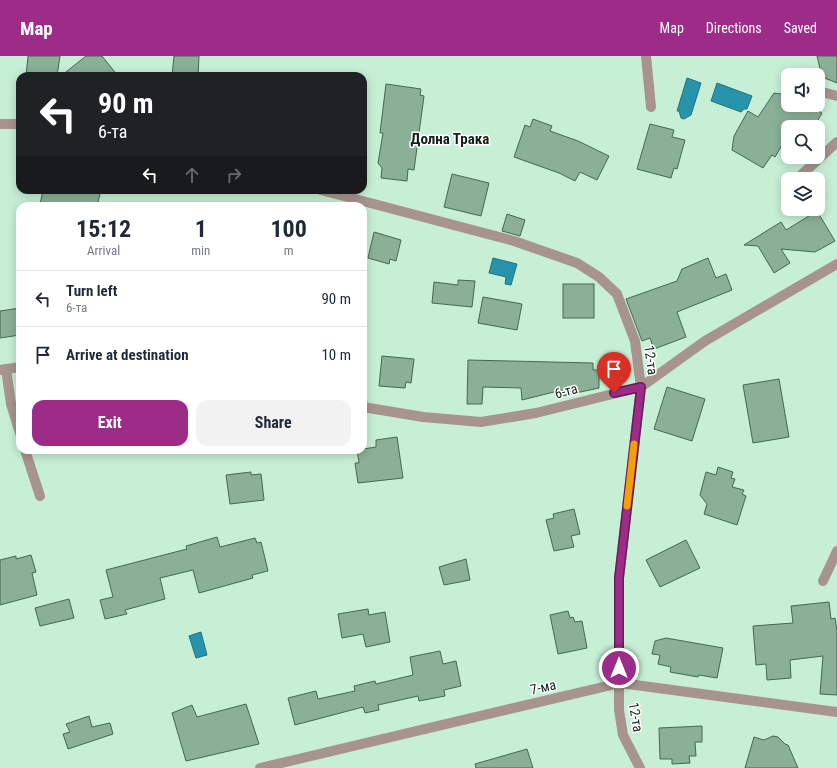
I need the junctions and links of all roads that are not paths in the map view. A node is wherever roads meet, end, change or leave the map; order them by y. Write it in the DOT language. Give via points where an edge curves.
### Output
graph roads {
  1 [pos="646,56"];
  2 [pos="825,93"];
  3 [pos="837,96"];
  4 [pos="651,108"];
  5 [pos="0,124"];
  6 [pos="16,124"];
  7 [pos="837,142"];
  8 [pos="805,172"];
  9 [pos="336,194"];
  10 [pos="366,202"];
  11 [pos="367,202"];
  12 [pos="837,264"];
  13 [pos="16,368"];
  14 [pos="3,370"];
  15 [pos="641,387"];
  16 [pos="367,408"];
  17 [pos="16,420"];
  18 [pos="26,454"];
  19 [pos="40,496"];
  20 [pos="837,551"];
  21 [pos="823,582"];
  22 [pos="620,683"];
  23 [pos="837,712"];
  24 [pos="260,768"];
  25 [pos="640,768"];
  1 -- 4 [label="street"];
  2 -- 3 [label="street"];
  5 -- 6 [label="street"];
  7 -- 8 [label="street"];
  9 -- 10 [label="street, 12-та"];
  11 -- 15 [label="street, 12-та" via="514,241 577,263 599,277 617,294 635,341"];
  12 -- 15 [label="street, 6-та" via="705,341"];
  13 -- 14 [label="street"];
  14 -- 17 [label="street"];
  15 -- 16 [label="street, 6-та" via="536,413 481,422 423,417"];
  15 -- 22 [label="street, 12-та" via="619,578"];
  18 -- 19 [label="street"];
  20 -- 21 [label="street"];
  22 -- 23 [label="street, 7-ма"];
  22 -- 24 [label="street, 7-ма"];
  22 -- 25 [label="street, 12-та" via="618,710 624,735"];
}
